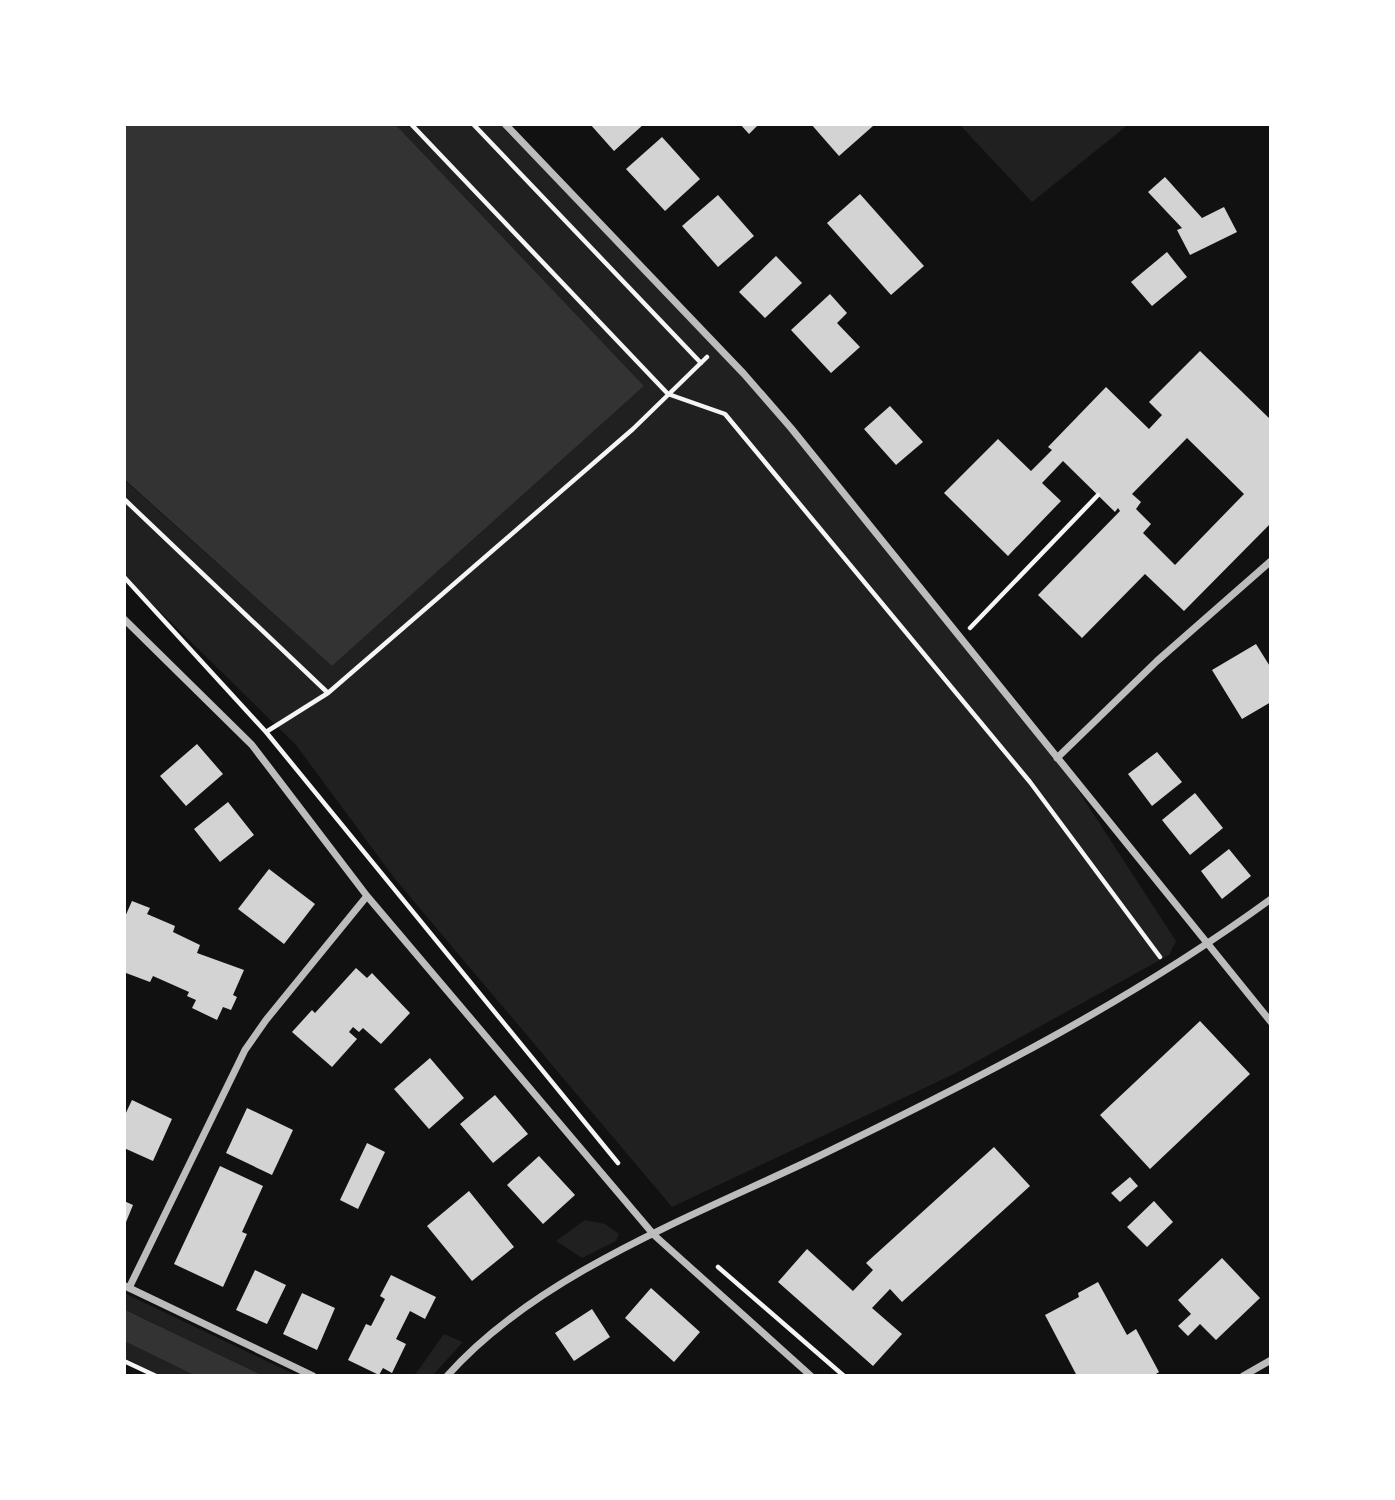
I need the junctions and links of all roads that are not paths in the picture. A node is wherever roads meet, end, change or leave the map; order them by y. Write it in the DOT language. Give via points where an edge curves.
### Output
graph roads {
  1 [pos="505,124"];
  2 [pos="1271,561"];
  3 [pos="124,618"];
  4 [pos="1057,758"];
  5 [pos="367,896"];
  6 [pos="1271,899"];
  7 [pos="1207,946"];
  8 [pos="1271,1022"];
  9 [pos="654,1235"];
  10 [pos="126,1287"];
  11 [pos="1271,1360"];
  12 [pos="313,1376"];
  13 [pos="447,1376"];
  14 [pos="811,1376"];
  15 [pos="1243,1376"];
  1 -- 4 [label="street" via="744,374"];
  2 -- 4 [label="street" via="1157,660"];
  3 -- 5 [label="street" via="252,745"];
  4 -- 7 [label="street"];
  5 -- 9 [label="street"];
  5 -- 10 [label="street" via="245,1050"];
  6 -- 7 [label="street"];
  7 -- 8 [label="street"];
  7 -- 9 [label="street" via="949,1093"];
  9 -- 13 [label="street" via="529,1304"];
  9 -- 14 [label="street"];
  10 -- 12 [label="street"];
  11 -- 15 [label="street"];
}
